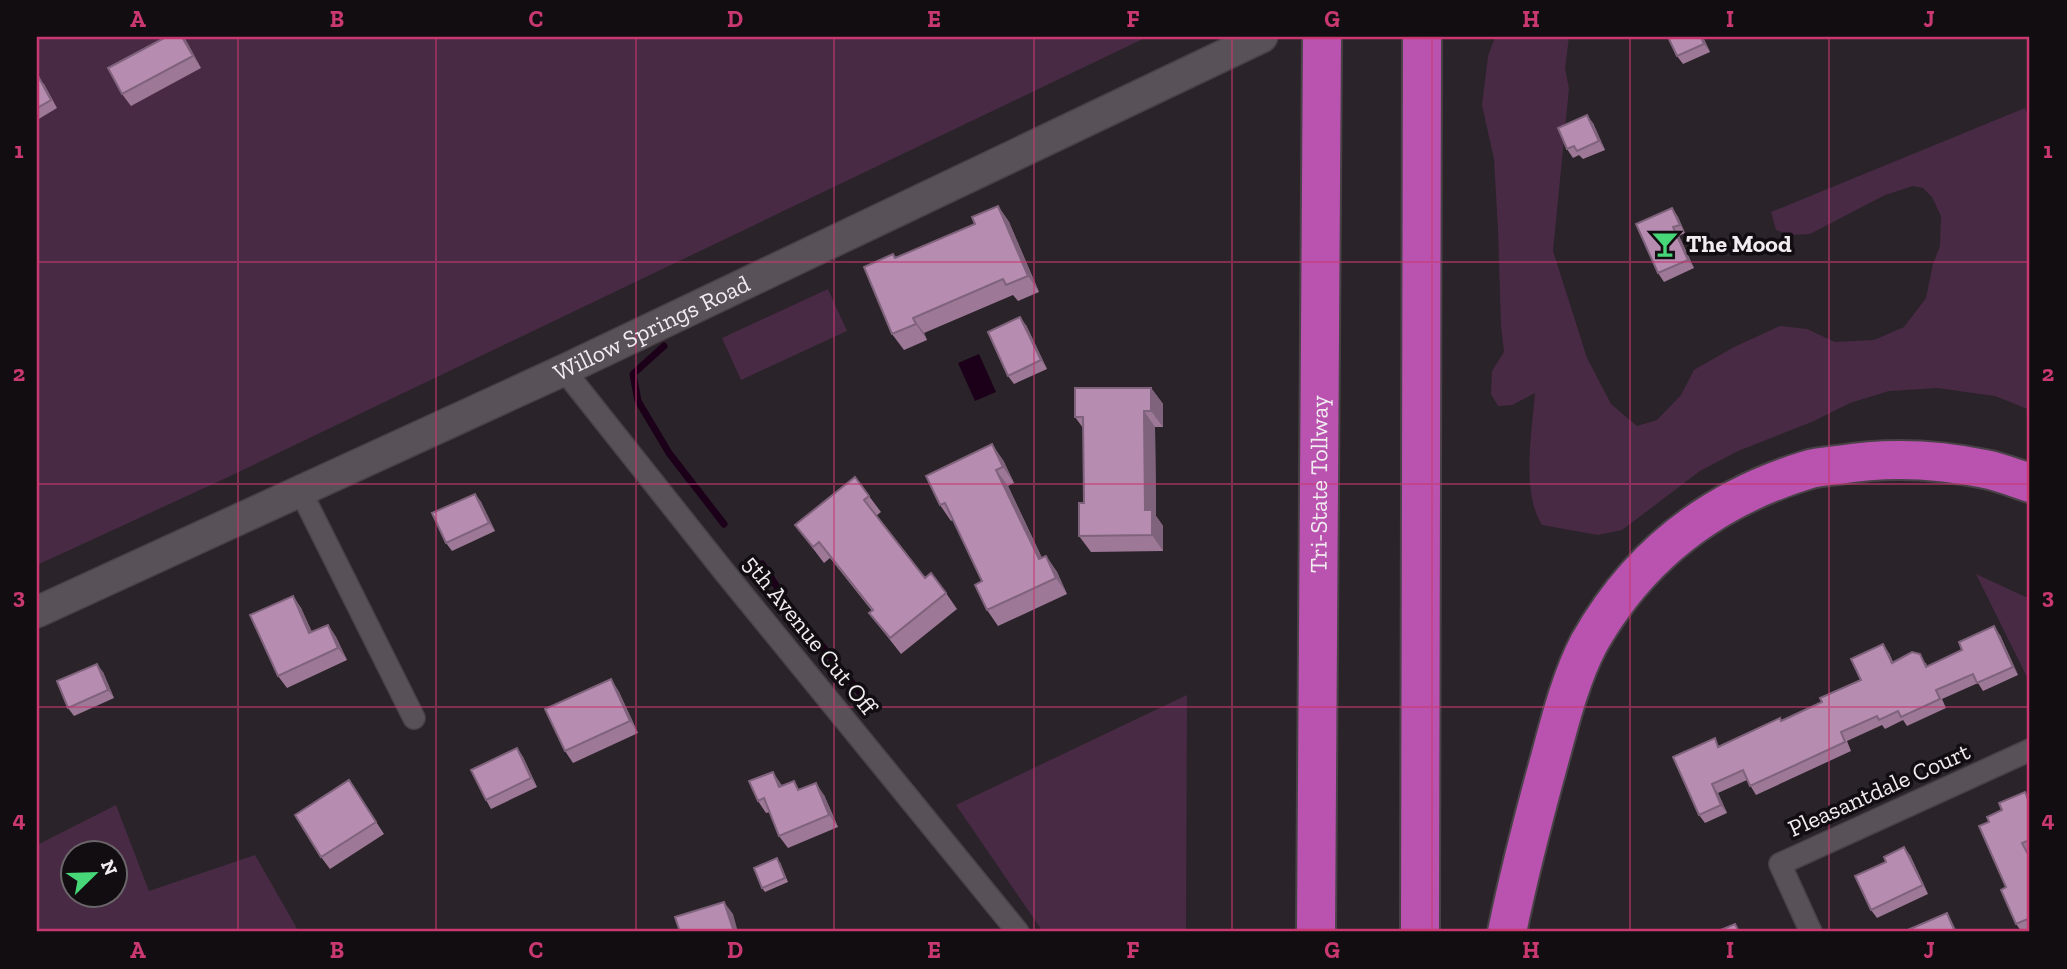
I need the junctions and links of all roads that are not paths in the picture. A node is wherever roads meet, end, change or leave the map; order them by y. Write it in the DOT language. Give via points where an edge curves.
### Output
graph roads {
  1 [pos="1262,37"];
  2 [pos="1305,37"];
  3 [pos="1322,37"];
  4 [pos="1422,37"];
  5 [pos="1322,155"];
  6 [pos="564,370"];
  7 [pos="2030,483"];
  8 [pos="300,490"];
  9 [pos="37,612"];
  10 [pos="414,718"];
  11 [pos="2030,750"];
  12 [pos="1018,932"];
  13 [pos="1316,932"];
  14 [pos="1420,932"];
  15 [pos="1507,932"];
  16 [pos="1811,932"];
  1 -- 6 [label="main road, Willow Springs Road"];
  2 -- 5 [label="highway"];
  3 -- 5 [label="highway, Tri-State Tollway"];
  4 -- 14 [label="highway"];
  5 -- 13 [label="highway, Tri-State Tollway"];
  6 -- 8 [label="main road, Willow Springs Road"];
  6 -- 12 [label="street, 5th Avenue Cut Off"];
  7 -- 15 [label="highway" via="1986,469 1919,461 1872,460 1809,469 1748,492 1696,522 1661,551 1618,598 1588,645 1565,703"];
  8 -- 9 [label="main road, Willow Springs Road"];
  8 -- 10 [label="street"];
  11 -- 16 [label="street, Pleasantdale Court" via="1780,864"];
}
